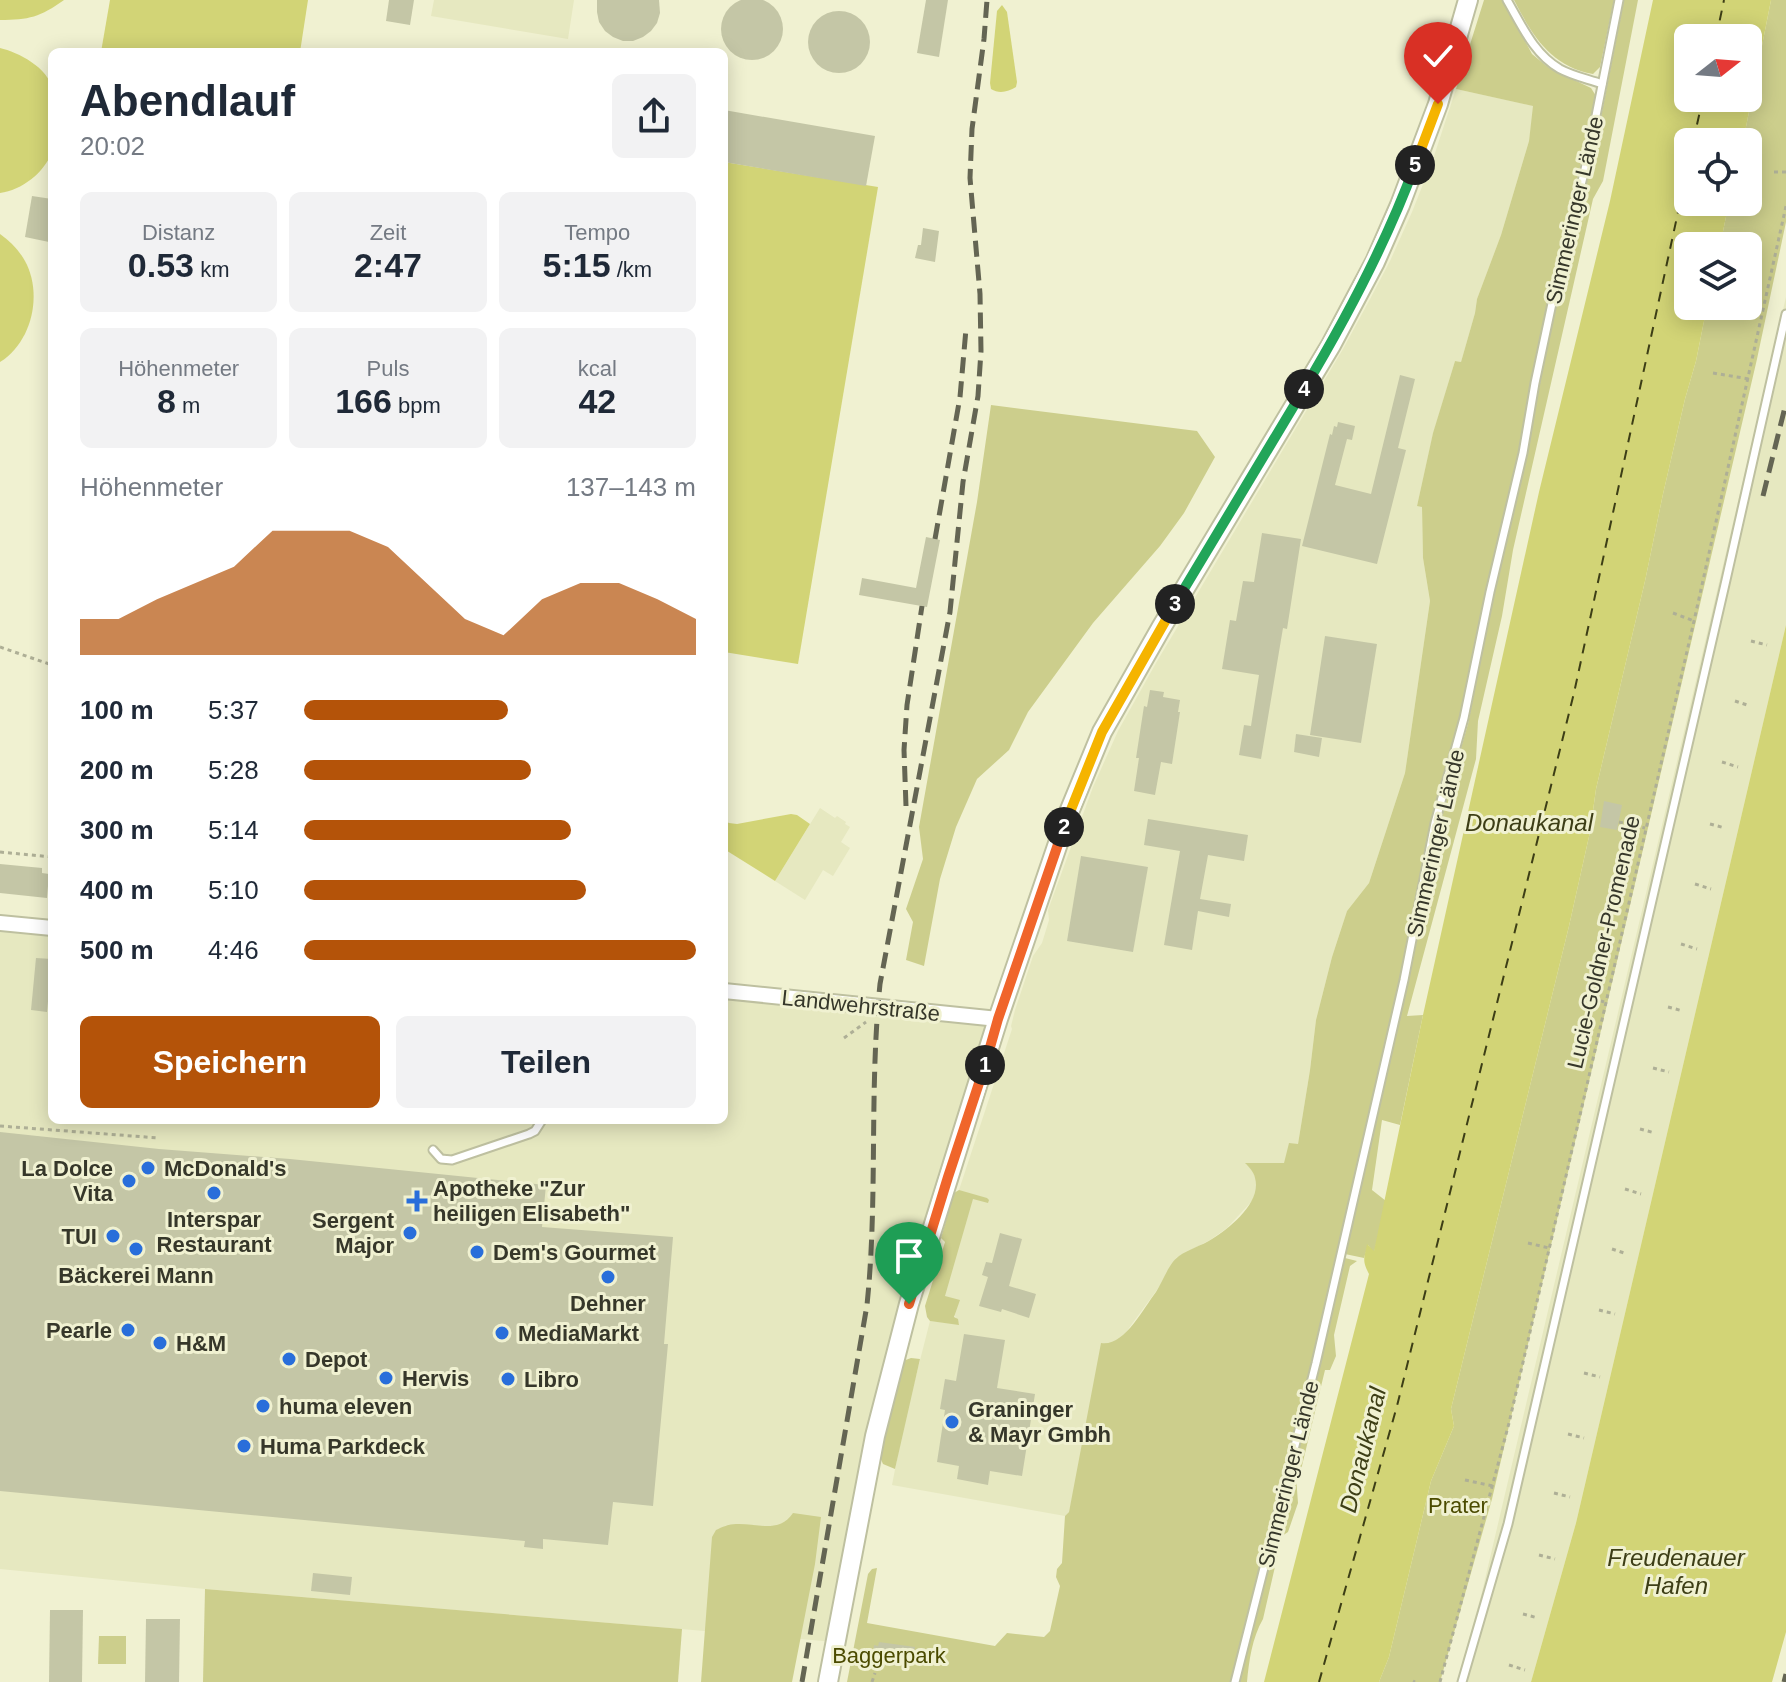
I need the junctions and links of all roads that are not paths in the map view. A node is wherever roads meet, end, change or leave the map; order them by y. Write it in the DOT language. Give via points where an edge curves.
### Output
graph roads {
  1 [pos="1468,0"];
  2 [pos="1507,0"];
  3 [pos="1619,0"];
  4 [pos="1602,84"];
  5 [pos="1786,314"];
  6 [pos="0,923"];
  7 [pos="48,928"];
  8 [pos="728,991"];
  9 [pos="998,1019"];
  10 [pos="539,1124"];
  11 [pos="433,1150"];
  12 [pos="828,1682"];
  13 [pos="1235,1682"];
  14 [pos="1462,1682"];
  1 -- 9 [label="street" via="1438,104 1375,262 1102,732"];
  2 -- 4 [label="lane" via="1545,58"];
  3 -- 4 [label="lane, Simmeringer Lände"];
  4 -- 13 [label="lane, Simmeringer Lände" via="1341,1255"];
  5 -- 14 [label="lane" via="1508,1524"];
  6 -- 7 [label="street"];
  8 -- 9 [label="street, Landwehrstraße"];
  9 -- 12 [label="street" via="882,1403"];
  10 -- 11 [label="lane" via="529,1134 452,1160 441,1159"];
}
